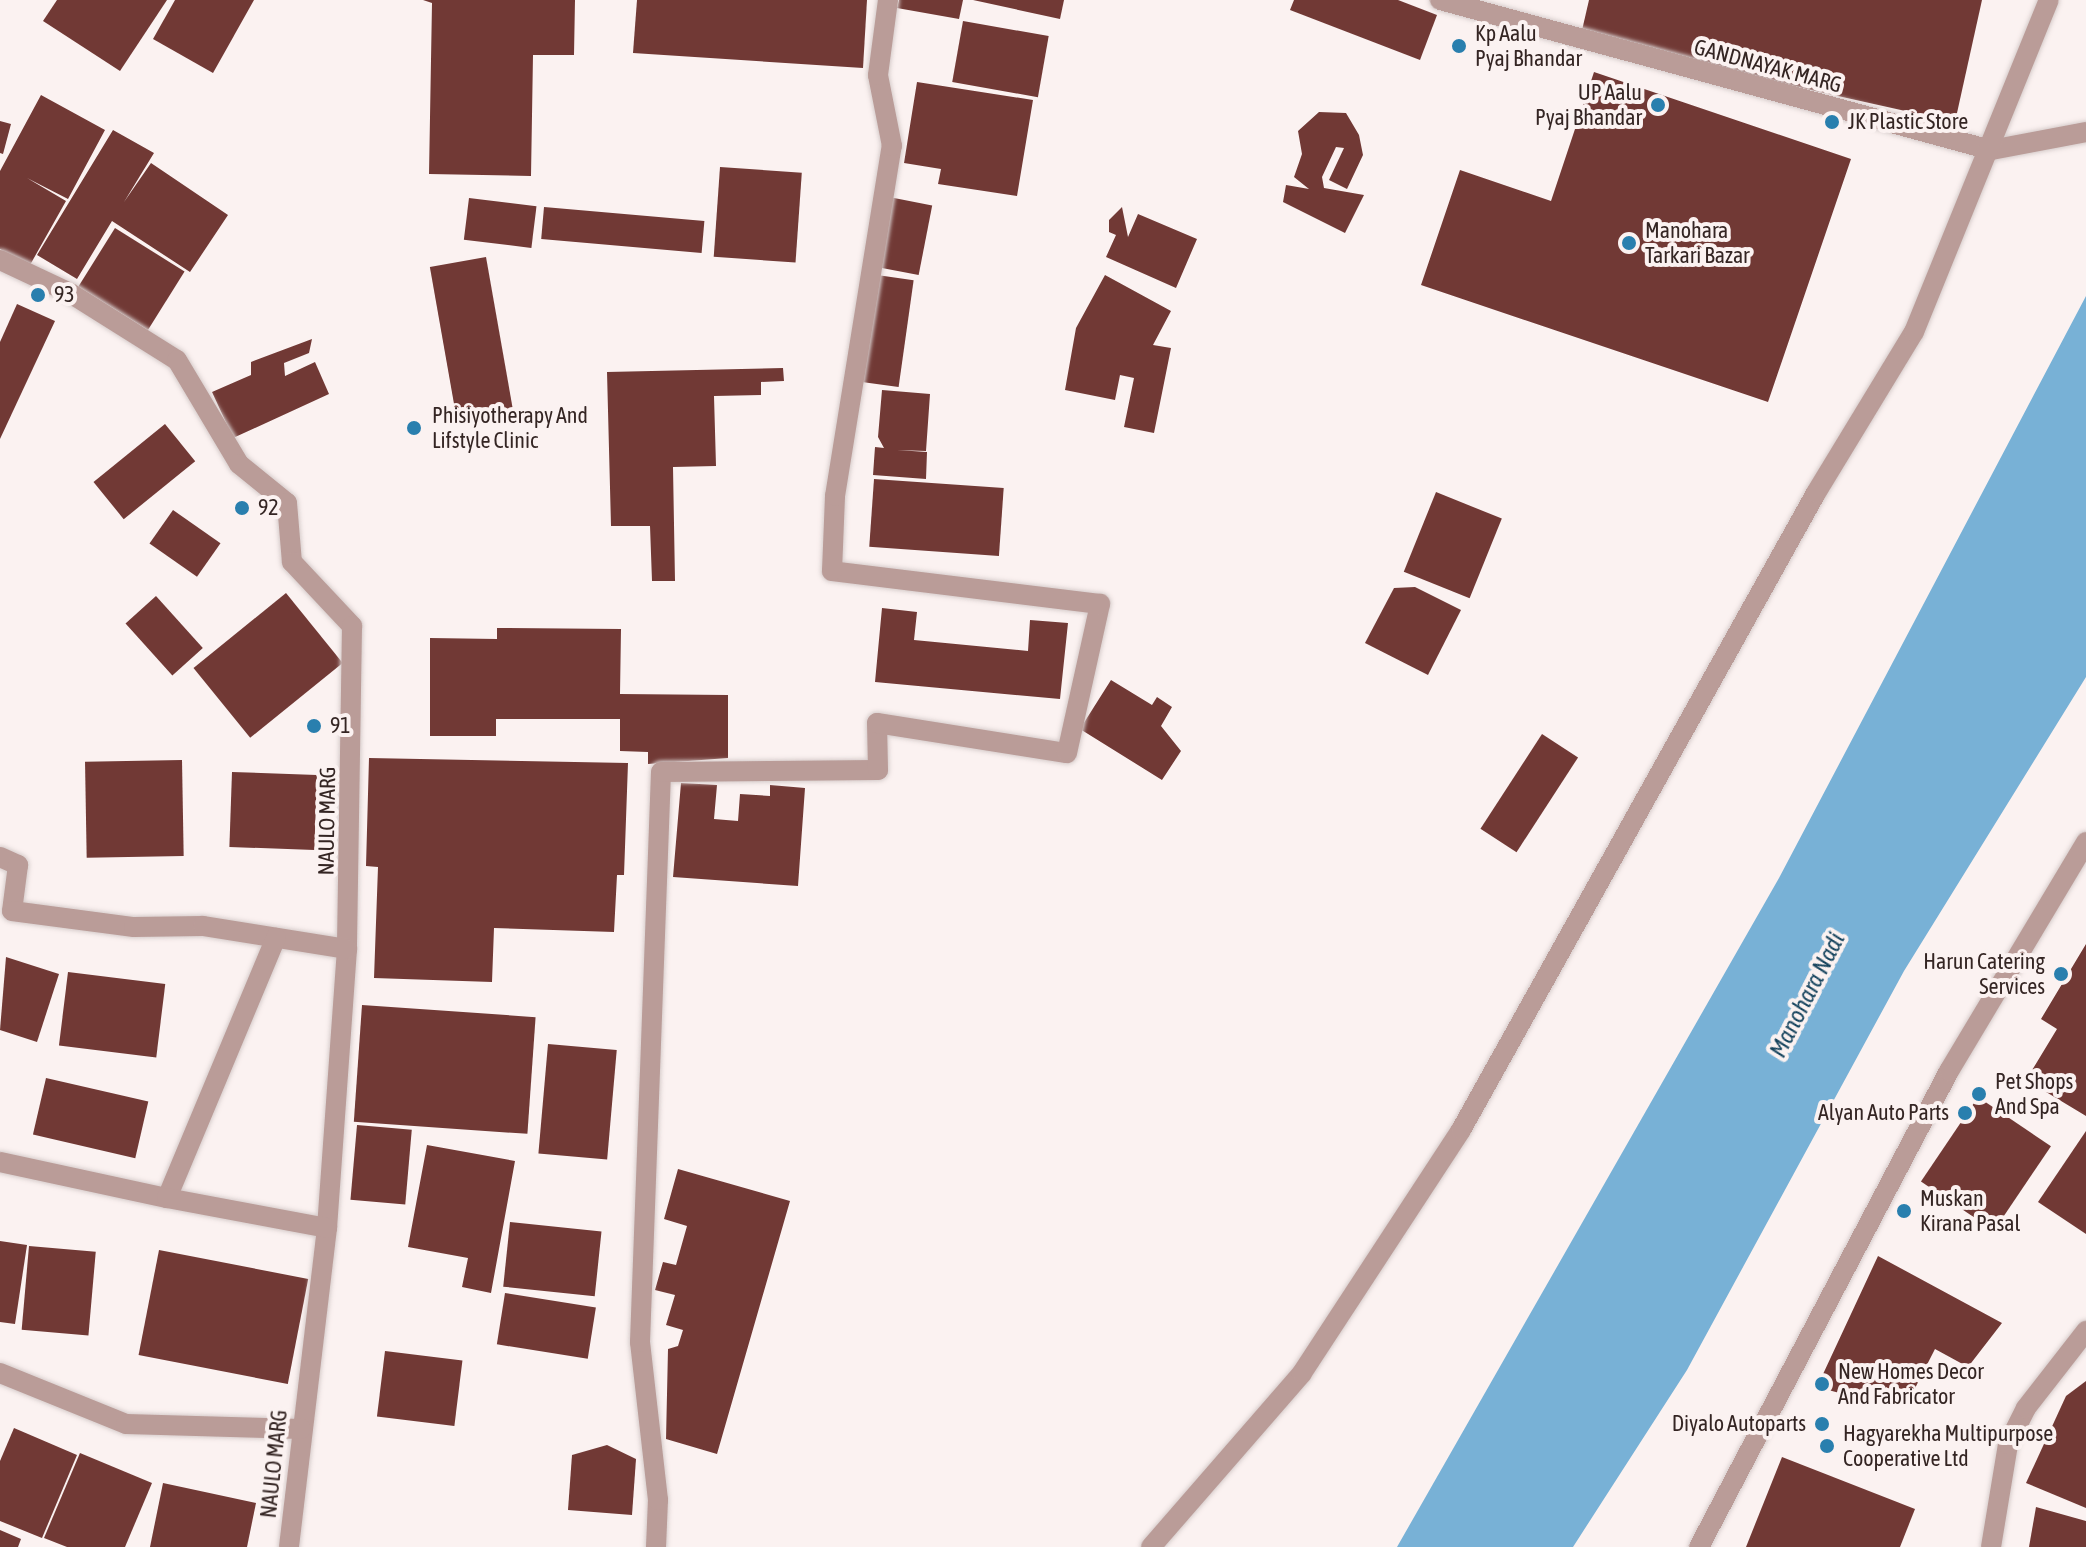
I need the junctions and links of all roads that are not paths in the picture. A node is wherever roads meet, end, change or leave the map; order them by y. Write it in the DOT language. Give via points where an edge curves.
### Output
graph roads {
  1 [pos="888,0"];
  2 [pos="1440,0"];
  3 [pos="2049,0"];
  4 [pos="2086,132"];
  5 [pos="1991,150"];
  6 [pos="0,260"];
  7 [pos="2086,842"];
  8 [pos="0,857"];
  9 [pos="276,938"];
  10 [pos="347,949"];
  11 [pos="0,1162"];
  12 [pos="167,1198"];
  13 [pos="327,1228"];
  14 [pos="2086,1331"];
  15 [pos="0,1373"];
  16 [pos="301,1429"];
  17 [pos="289,1547"];
  18 [pos="656,1547"];
  19 [pos="1151,1547"];
  20 [pos="1699,1547"];
  21 [pos="1991,1547"];
  1 -- 18 [label="street" via="878,75 892,146 835,496 832,571 1100,604 1067,753 877,723 878,770 661,772 640,1342 658,1500"];
  2 -- 5 [label="street, GANDNAYAK MARG"];
  3 -- 5 [label="street"];
  4 -- 5 [label="street, GANDNAYAK MARG"];
  5 -- 19 [label="street" via="1914,332 1816,493 1461,1130 1302,1373"];
  6 -- 10 [label="street, NAULO MARG" via="70,293 177,360 239,464 287,503 292,562 352,626"];
  7 -- 20 [label="street" via="1949,1071"];
  8 -- 9 [label="street" via="18,865 12,911"];
  9 -- 10 [label="street"];
  9 -- 12 [label="street"];
  10 -- 13 [label="street, NAULO MARG"];
  11 -- 12 [label="street"];
  12 -- 13 [label="street"];
  13 -- 16 [label="street, NAULO MARG"];
  14 -- 21 [label="street" via="2026,1408 2008,1444"];
  15 -- 16 [label="street" via="126,1424"];
  16 -- 17 [label="street, NAULO MARG"];
}
